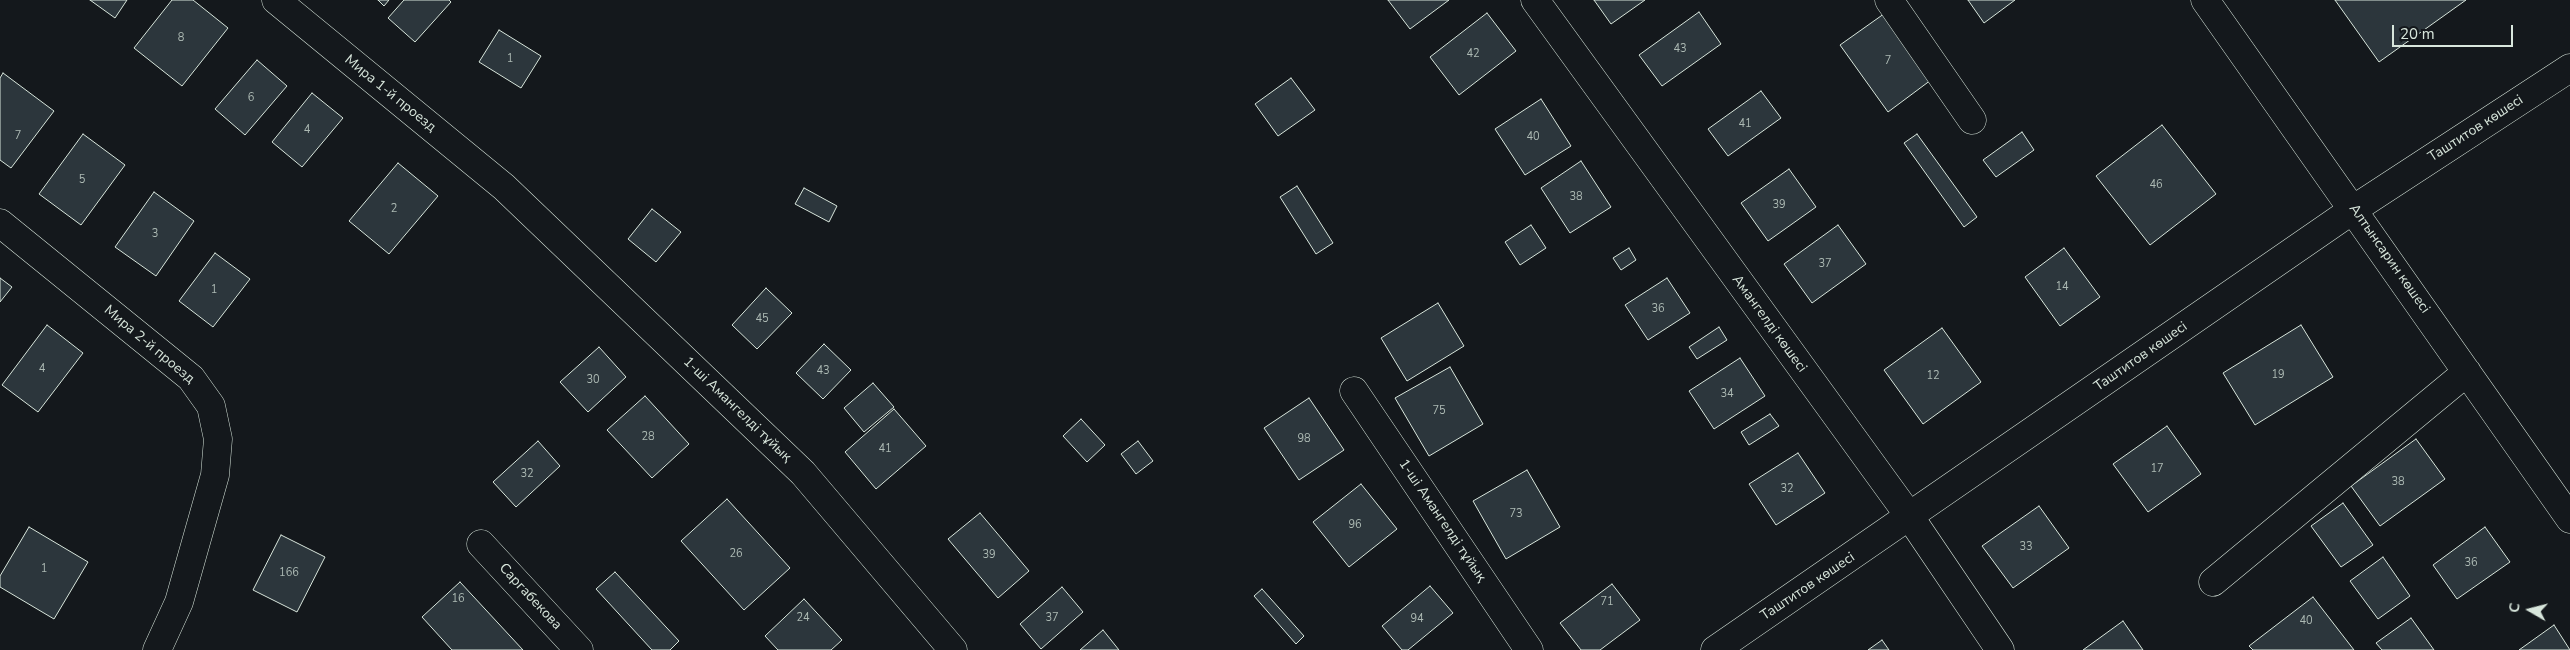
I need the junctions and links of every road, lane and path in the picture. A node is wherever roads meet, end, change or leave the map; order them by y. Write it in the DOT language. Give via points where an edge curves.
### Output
graph roads {
  1 [pos="276,0"];
  2 [pos="1535,0"];
  3 [pos="1890,0"];
  4 [pos="2205,0"];
  5 [pos="2570,68"];
  6 [pos="1972,120"];
  7 [pos="504,187"];
  8 [pos="2354,209"];
  9 [pos="0,223"];
  10 [pos="2467,372"];
  11 [pos="1354,391"];
  12 [pos="1910,517"];
  13 [pos="2570,519"];
  14 [pos="481,544"];
  15 [pos="2213,582"];
  16 [pos="943,647"];
  17 [pos="156,650"];
  18 [pos="579,650"];
  19 [pos="1529,650"];
  20 [pos="1715,650"];
  21 [pos="2000,650"];
  1 -- 7 [label="street, Мира 1-й проезд"];
  2 -- 12 [label="street, Амангелді көшесі"];
  3 -- 6 [label="street"];
  4 -- 8 [label="street, Алтынсарин көшесі"];
  5 -- 8 [label="street, Таштитов көшесі"];
  7 -- 16 [label="street, 1-ші Амангелді тұйық" via="803,473"];
  8 -- 10 [label="street, Алтынсарин көшесі"];
  8 -- 12 [label="street, Таштитов көшесі"];
  9 -- 17 [label="street, Мира 2-й проезд" via="190,378 210,406 218,439 215,475 179,602"];
  10 -- 13 [label="street, Алтынсарин көшесі"];
  10 -- 15 [label="street"];
  11 -- 19 [label="street, 1-ші Амангелді тұйық"];
  12 -- 20 [label="street, Таштитов көшесі"];
  12 -- 21 [label="street, Амангелді көшесі"];
  14 -- 18 [label="street, Саргабекова"];
}
